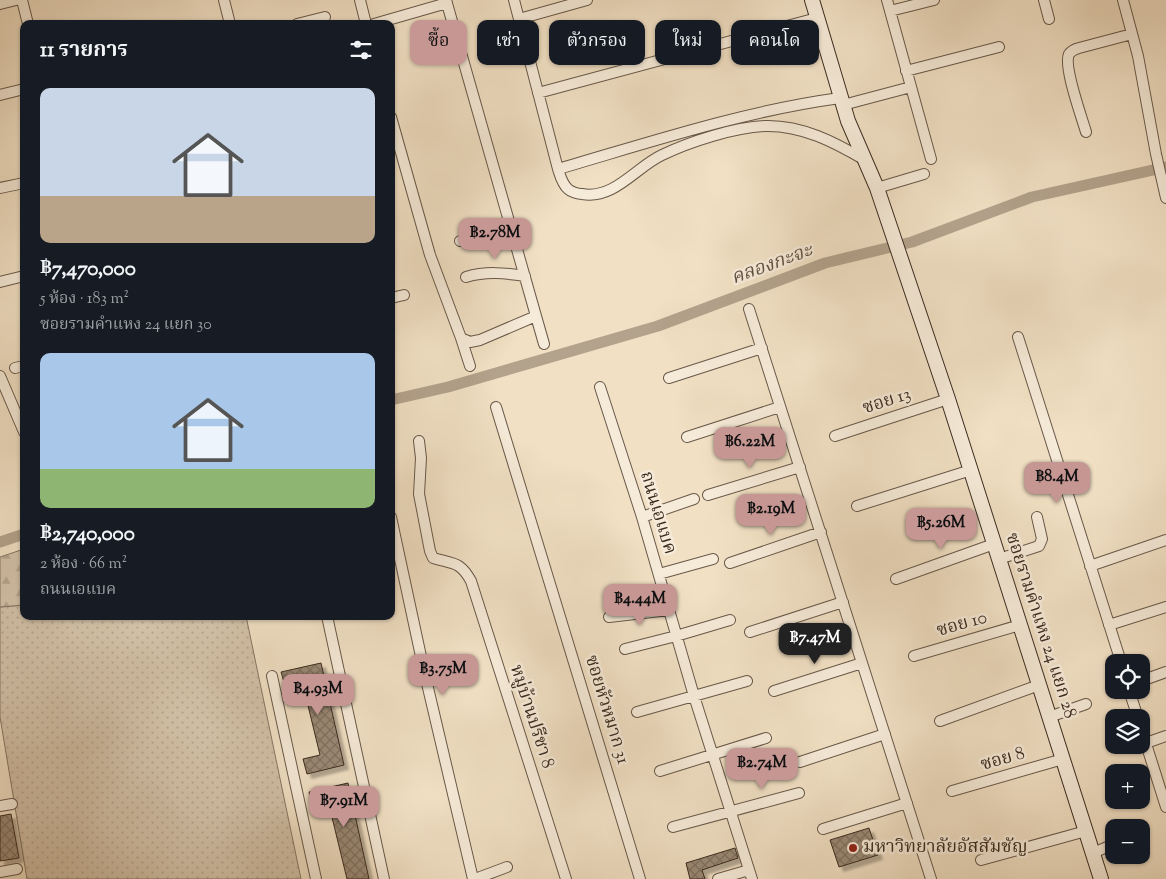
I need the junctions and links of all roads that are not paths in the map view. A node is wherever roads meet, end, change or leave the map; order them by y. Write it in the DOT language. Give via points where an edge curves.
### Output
graph roads {
  1 [pos="16,0"];
  2 [pos="22,0"];
  3 [pos="224,0"];
  4 [pos="360,0"];
  5 [pos="514,0"];
  6 [pos="587,0"];
  7 [pos="812,0"];
  8 [pos="887,0"];
  9 [pos="934,0"];
  10 [pos="1044,0"];
  11 [pos="1123,0"];
  12 [pos="446,2"];
  13 [pos="0,4"];
  14 [pos="890,11"];
  15 [pos="325,17"];
  16 [pos="817,18"];
  17 [pos="519,19"];
  18 [pos="1049,19"];
  19 [pos="27,20"];
  20 [pos="229,20"];
  21 [pos="313,20"];
  22 [pos="365,20"];
  23 [pos="387,20"];
  24 [pos="1132,34"];
  25 [pos="998,47"];
  26 [pos="906,71"];
  27 [pos="910,86"];
  28 [pos="20,90"];
  29 [pos="538,93"];
  30 [pos="0,95"];
  31 [pos="842,102"];
  32 [pos="778,109"];
  33 [pos="782,127"];
  34 [pos="395,131"];
  35 [pos="1086,132"];
  36 [pos="653,142"];
  37 [pos="659,156"];
  38 [pos="930,159"];
  39 [pos="866,160"];
  40 [pos="558,169"];
  41 [pos="924,174"];
  42 [pos="20,184"];
  43 [pos="0,188"];
  44 [pos="877,188"];
  45 [pos="1166,198"];
  46 [pos="511,229"];
  47 [pos="460,241"];
  48 [pos="466,276"];
  49 [pos="525,276"];
  50 [pos="20,277"];
  51 [pos="0,282"];
  52 [pos="404,295"];
  53 [pos="395,297"];
  54 [pos="749,308"];
  55 [pos="536,316"];
  56 [pos="1018,337"];
  57 [pos="460,338"];
  58 [pos="544,344"];
  59 [pos="762,348"];
  60 [pos="470,366"];
  61 [pos="0,376"];
  62 [pos="669,378"];
  63 [pos="600,386"];
  64 [pos="948,399"];
  65 [pos="496,407"];
  66 [pos="780,407"];
  67 [pos="20,423"];
  68 [pos="835,436"];
  69 [pos="687,437"];
  70 [pos="419,441"];
  71 [pos="800,467"];
  72 [pos="971,470"];
  73 [pos="708,495"];
  74 [pos="694,499"];
  75 [pos="857,506"];
  76 [pos="642,517"];
  77 [pos="1037,517"];
  78 [pos="821,532"];
  79 [pos="395,536"];
  80 [pos="1166,540"];
  81 [pos="994,544"];
  82 [pos="713,559"];
  83 [pos="999,559"];
  84 [pos="730,563"];
  85 [pos="1090,566"];
  86 [pos="659,574"];
  87 [pos="896,579"];
  88 [pos="843,602"];
  89 [pos="1166,607"];
  90 [pos="669,610"];
  91 [pos="609,617"];
  92 [pos="328,620"];
  93 [pos="730,620"];
  94 [pos="1020,625"];
  95 [pos="1109,625"];
  96 [pos="750,632"];
  97 [pos="676,636"];
  98 [pos="625,649"];
  99 [pos="1118,654"];
  100 [pos="914,656"];
  101 [pos="862,663"];
  102 [pos="1166,672"];
  103 [pos="272,676"];
  104 [pos="1150,678"];
  105 [pos="747,681"];
  106 [pos="1039,685"];
  107 [pos="774,691"];
  108 [pos="694,696"];
  109 [pos="1086,704"];
  110 [pos="637,712"];
  111 [pos="1049,717"];
  112 [pos="940,721"];
  113 [pos="885,734"];
  114 [pos="1166,736"];
  115 [pos="766,738"];
  116 [pos="1150,741"];
  117 [pos="1150,754"];
  118 [pos="713,755"];
  119 [pos="1063,759"];
  120 [pos="800,762"];
  121 [pos="660,771"];
  122 [pos="952,791"];
  123 [pos="799,794"];
  124 [pos="907,803"];
  125 [pos="12,804"];
  126 [pos="1166,805"];
  127 [pos="0,806"];
  128 [pos="731,812"];
  129 [pos="673,827"];
  130 [pos="823,830"];
  131 [pos="1086,831"];
  132 [pos="1105,848"];
  133 [pos="1093,853"];
  134 [pos="981,860"];
  135 [pos="507,867"];
  136 [pos="17,869"];
  137 [pos="0,872"];
  138 [pos="750,874"];
  139 [pos="316,879"];
  140 [pos="384,879"];
  141 [pos="474,879"];
  142 [pos="566,879"];
  143 [pos="640,879"];
  144 [pos="718,879"];
  145 [pos="931,879"];
  146 [pos="1101,879"];
  1 -- 13 [label="street"];
  2 -- 19 [label="street"];
  3 -- 20 [label="street"];
  4 -- 22 [label="street"];
  5 -- 17 [label="street"];
  6 -- 17 [label="street"];
  7 -- 16 [label="street, ซอยรามคำแหง 24 แยก 28"];
  8 -- 14 [label="street"];
  9 -- 14 [label="street"];
  10 -- 18 [label="street"];
  11 -- 24 [label="street"];
  12 -- 23 [label="street"];
  12 -- 46 [label="street"];
  14 -- 26 [label="street"];
  15 -- 21 [label="street"];
  16 -- 29 [label="street"];
  16 -- 31 [label="street, ซอยรามคำแหง 24 แยก 28"];
  17 -- 29 [label="street"];
  24 -- 35 [label="street" via="1079,48 1068,56 1068,68"];
  24 -- 45 [label="street"];
  25 -- 26 [label="street"];
  26 -- 27 [label="street"];
  27 -- 31 [label="street"];
  27 -- 38 [label="street"];
  28 -- 30 [label="street"];
  29 -- 40 [label="street"];
  31 -- 32 [label="street" via="803,103"];
  31 -- 39 [label="street, ซอยรามคำแหง 24 แยก 28"];
  32 -- 33 [label="street"];
  32 -- 36 [label="street"];
  33 -- 37 [label="street" via="738,130"];
  33 -- 39 [label="street" via="821,136"];
  34 -- 57 [label="street" via="430,255"];
  36 -- 37 [label="street"];
  36 -- 40 [label="street"];
  37 -- 40 [label="street" via="625,181 598,194 585,195 568,189"];
  39 -- 44 [label="street, ซอยรามคำแหง 24 แยก 28"];
  41 -- 44 [label="street"];
  42 -- 43 [label="street"];
  44 -- 64 [label="street, ซอยรามคำแหง 24 แยก 28"];
  46 -- 47 [label="street"];
  46 -- 49 [label="street"];
  48 -- 49 [label="street" via="490,273"];
  49 -- 55 [label="street"];
  50 -- 51 [label="street"];
  52 -- 53 [label="street"];
  54 -- 59 [label="street"];
  55 -- 57 [label="street" via="480,340 470,342"];
  55 -- 58 [label="street"];
  56 -- 85 [label="street"];
  57 -- 60 [label="street"];
  59 -- 62 [label="street"];
  59 -- 66 [label="street"];
  61 -- 67 [label="street"];
  63 -- 76 [label="street, ถนนเอแบค"];
  64 -- 68 [label="street, ซอย 13"];
  64 -- 72 [label="street, ซอยรามคำแหง 24 แยก 28"];
  65 -- 143 [label="street, ซอยหัวหมาก 31"];
  66 -- 69 [label="street"];
  66 -- 71 [label="street"];
  70 -- 142 [label="street, หมู่บ้านปรีชา 8" via="419,494 430,551 433,558 458,564 471,581"];
  71 -- 73 [label="street"];
  71 -- 78 [label="street"];
  72 -- 75 [label="street"];
  72 -- 81 [label="street, ซอยรามคำแหง 24 แยก 28"];
  74 -- 76 [label="street"];
  76 -- 86 [label="street, ถนนเอแบค"];
  77 -- 83 [label="street" via="1042,539 1039,546"];
  78 -- 84 [label="street"];
  78 -- 88 [label="street"];
  79 -- 141 [label="street"];
  80 -- 85 [label="street"];
  81 -- 83 [label="street, ซอยรามคำแหง 24 แยก 28"];
  81 -- 87 [label="street"];
  82 -- 86 [label="street"];
  83 -- 94 [label="street, ซอยรามคำแหง 24 แยก 28"];
  85 -- 95 [label="street"];
  86 -- 90 [label="street, ถนนเอแบค"];
  88 -- 96 [label="street"];
  88 -- 101 [label="street"];
  89 -- 95 [label="street"];
  90 -- 91 [label="street"];
  90 -- 97 [label="street, ถนนเอแบค"];
  92 -- 140 [label="street"];
  93 -- 97 [label="street"];
  94 -- 100 [label="street, ซอย 10"];
  94 -- 106 [label="street, ซอยรามคำแหง 24 แยก 28"];
  95 -- 99 [label="street"];
  97 -- 98 [label="street"];
  97 -- 108 [label="street, ถนนเอแบค"];
  101 -- 107 [label="street"];
  101 -- 113 [label="street"];
  102 -- 104 [label="street"];
  103 -- 139 [label="street"];
  105 -- 108 [label="street"];
  106 -- 111 [label="street, ซอยรามคำแหง 24 แยก 28"];
  106 -- 112 [label="street"];
  108 -- 110 [label="street"];
  108 -- 118 [label="street, ถนนเอแบค"];
  109 -- 111 [label="street"];
  111 -- 119 [label="street, ซอยรามคำแหง 24 แยก 28"];
  113 -- 120 [label="street"];
  113 -- 124 [label="street"];
  114 -- 116 [label="street"];
  115 -- 118 [label="street"];
  117 -- 126 [label="street"];
  118 -- 121 [label="street"];
  118 -- 128 [label="street, ถนนเอแบค"];
  119 -- 122 [label="street, ซอย 8"];
  119 -- 131 [label="street, ซอยรามคำแหง 24 แยก 28"];
  123 -- 128 [label="street"];
  124 -- 130 [label="street"];
  124 -- 145 [label="street"];
  125 -- 127 [label="street"];
  128 -- 129 [label="street"];
  128 -- 138 [label="street, ถนนเอแบค"];
  131 -- 133 [label="street, ซอยรามคำแหง 24 แยก 28"];
  131 -- 134 [label="street"];
  132 -- 133 [label="street"];
  133 -- 146 [label="street, ซอยรามคำแหง 24 แยก 28"];
  135 -- 141 [label="street"];
  136 -- 137 [label="street"];
  138 -- 144 [label="street"];
}
